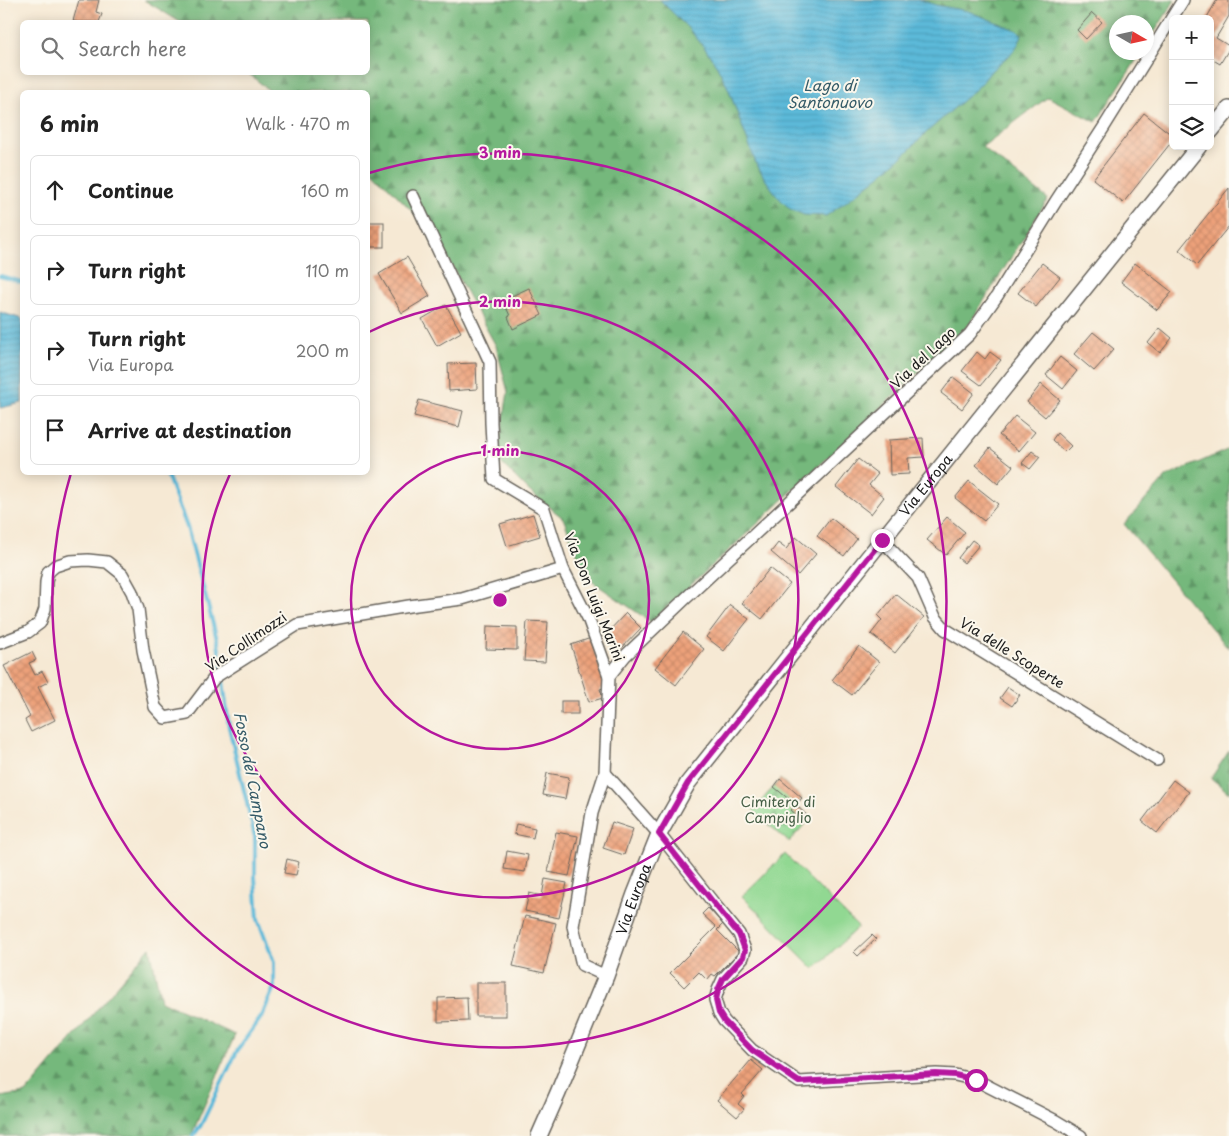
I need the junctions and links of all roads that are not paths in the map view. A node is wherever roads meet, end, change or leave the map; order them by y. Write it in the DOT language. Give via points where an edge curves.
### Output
graph roads {
  1 [pos="1183,0"];
  2 [pos="1229,109"];
  3 [pos="1214,127"];
  4 [pos="1196,150"];
  5 [pos="413,196"];
  6 [pos="882,540"];
  7 [pos="563,569"];
  8 [pos="0,643"];
  9 [pos="609,676"];
  10 [pos="1158,760"];
  11 [pos="605,773"];
  12 [pos="659,834"];
  13 [pos="606,976"];
  14 [pos="539,1136"];
  15 [pos="1081,1136"];
  1 -- 9 [label="street, Via del Lago" via="970,334 685,599 625,656"];
  2 -- 3 [label="main road"];
  4 -- 6 [label="main road, Via Europa"];
  5 -- 7 [label="street, Via Don Luigi Marini" via="490,362 494,479 544,509"];
  6 -- 10 [label="street, Via delle Scoperte" via="918,578 935,617 945,630"];
  6 -- 12 [label="main road, Via Europa" via="688,783"];
  7 -- 8 [label="street, Via Collimozzi" via="462,599 297,625 215,677 187,714 165,718 155,707 138,609 132,592 122,574 107,562 70,561 55,566 48,572 45,610 40,623 28,632"];
  7 -- 9 [label="street, Via Don Luigi Marini" via="588,618"];
  9 -- 11 [label="street, Via Don Luigi Marini"];
  11 -- 12 [label="street"];
  11 -- 13 [label="street, Via Don Luigi Marini" via="592,813 573,926 582,965"];
  12 -- 13 [label="main road, Via Europa"];
  12 -- 15 [label="street" via="739,934 745,950 743,957 723,979 716,1000 724,1021 752,1050 799,1082 936,1074 976,1080"];
  13 -- 14 [label="main road, Via Europa"];
}
